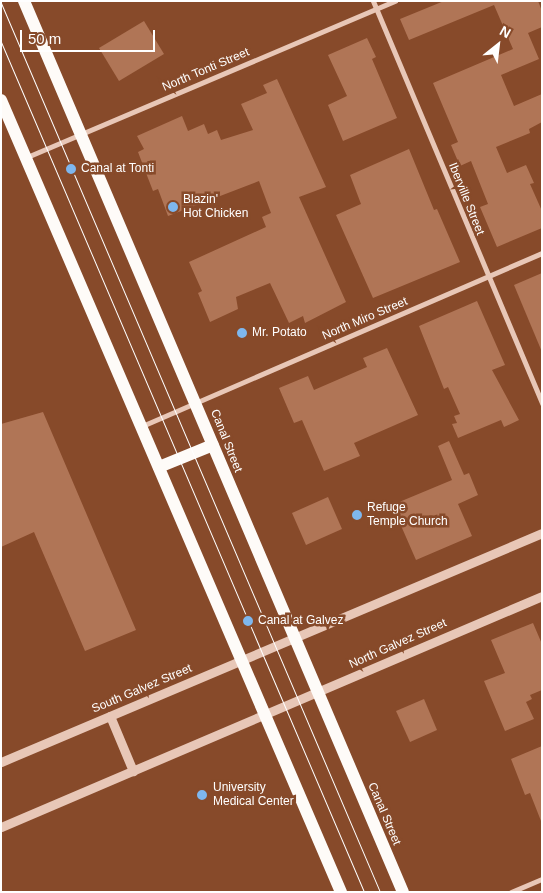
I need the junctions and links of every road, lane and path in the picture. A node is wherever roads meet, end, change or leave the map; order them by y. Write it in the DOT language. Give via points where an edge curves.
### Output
graph roads {
  1 [pos="24,1"];
  2 [pos="373,1"];
  3 [pos="394,1"];
  4 [pos="377,9"];
  5 [pos="1,100"];
  6 [pos="81,135"];
  7 [pos="26,158"];
  8 [pos="542,253"];
  9 [pos="487,277"];
  10 [pos="196,403"];
  11 [pos="542,404"];
  12 [pos="141,426"];
  13 [pos="213,445"];
  14 [pos="159,467"];
  15 [pos="542,533"];
  16 [pos="542,596"];
  17 [pos="294,640"];
  18 [pos="242,660"];
  19 [pos="317,693"];
  20 [pos="265,715"];
  21 [pos="110,716"];
  22 [pos="1,762"];
  23 [pos="133,771"];
  24 [pos="1,827"];
  25 [pos="542,879"];
  26 [pos="397,890"];
  27 [pos="341,892"];
  28 [pos="512,892"];
  1 -- 6 [label="main road, Canal Street"];
  2 -- 4 [label="street, Iberville Street"];
  3 -- 4 [label="street, North Tonti Street"];
  4 -- 6 [label="street, North Tonti Street"];
  4 -- 9 [label="street, Iberville Street"];
  5 -- 7 [label="main road"];
  6 -- 7 [label="street, North Tonti Street"];
  6 -- 10 [label="main road, Canal Street"];
  7 -- 12 [label="main road"];
  8 -- 9 [label="street, North Miro Street"];
  9 -- 10 [label="street, North Miro Street"];
  9 -- 11 [label="street, Iberville Street"];
  10 -- 12 [label="street, North Miro Street"];
  10 -- 13 [label="main road, Canal Street"];
  12 -- 14 [label="main road"];
  13 -- 14 [label="main road"];
  13 -- 17 [label="main road, Canal Street"];
  14 -- 18 [label="main road"];
  15 -- 17 [label="street"];
  16 -- 19 [label="street, North Galvez Street"];
  17 -- 18 [label="street, South Galvez Street"];
  17 -- 19 [label="main road, Canal Street"];
  18 -- 20 [label="main road"];
  18 -- 21 [label="street, South Galvez Street"];
  19 -- 20 [label="street, North Galvez Street"];
  19 -- 26 [label="main road, Canal Street"];
  20 -- 23 [label="street"];
  20 -- 27 [label="main road"];
  21 -- 22 [label="street, South Galvez Street"];
  21 -- 23 [label="street"];
  23 -- 24 [label="street"];
  25 -- 28 [label="street"];
}
